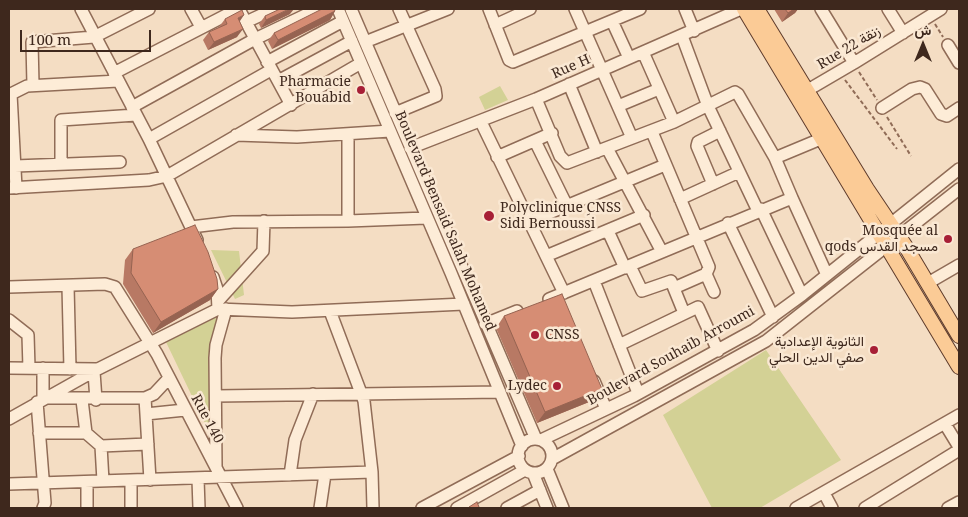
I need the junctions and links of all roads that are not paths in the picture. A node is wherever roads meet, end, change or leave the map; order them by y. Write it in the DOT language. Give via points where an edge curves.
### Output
graph roads {
  1 [pos="80,9"];
  2 [pos="149,9"];
  3 [pos="191,9"];
  4 [pos="238,9"];
  5 [pos="274,9"];
  6 [pos="318,9"];
  7 [pos="338,9"];
  8 [pos="350,9"];
  9 [pos="399,9"];
  10 [pos="489,9"];
  11 [pos="530,9"];
  12 [pos="575,9"];
  13 [pos="640,9"];
  14 [pos="685,9"];
  15 [pos="742,9"];
  16 [pos="757,9"];
  17 [pos="821,9"];
  18 [pos="888,9"];
  19 [pos="942,9"];
  20 [pos="441,10"];
  21 [pos="618,15"];
  22 [pos="343,21"];
  23 [pos="246,22"];
  24 [pos="495,25"];
  25 [pos="407,26"];
  26 [pos="201,27"];
  27 [pos="694,31"];
  28 [pos="585,32"];
  29 [pos="903,33"];
  30 [pos="682,36"];
  31 [pos="94,37"];
  32 [pos="255,39"];
  33 [pos="352,41"];
  34 [pos="365,42"];
  35 [pos="948,45"];
  36 [pos="644,52"];
  37 [pos="629,58"];
  38 [pos="959,62"];
  39 [pos="361,63"];
  40 [pos="854,64"];
  41 [pos="269,66"];
  42 [pos="602,69"];
  43 [pos="116,77"];
  44 [pos="278,81"];
  45 [pos="569,84"];
  46 [pos="34,85"];
  47 [pos="660,89"];
  48 [pos="802,93"];
  49 [pos="10,95"];
  50 [pos="536,99"];
  51 [pos="291,105"];
  52 [pos="618,106"];
  53 [pos="708,106"];
  54 [pos="882,108"];
  55 [pos="959,108"];
  56 [pos="134,111"];
  57 [pos="395,113"];
  58 [pos="481,122"];
  59 [pos="674,122"];
  60 [pos="390,130"];
  61 [pos="720,131"];
  62 [pos="652,132"];
  63 [pos="552,133"];
  64 [pos="236,135"];
  65 [pos="348,135"];
  66 [pos="149,138"];
  67 [pos="632,138"];
  68 [pos="823,138"];
  69 [pos="535,141"];
  70 [pos="410,148"];
  71 [pos="602,150"];
  72 [pos="498,157"];
  73 [pos="775,158"];
  74 [pos="120,162"];
  75 [pos="61,163"];
  76 [pos="666,165"];
  77 [pos="15,166"];
  78 [pos="959,169"];
  79 [pos="739,172"];
  80 [pos="167,176"];
  81 [pos="624,182"];
  82 [pos="713,184"];
  83 [pos="12,188"];
  84 [pos="959,189"];
  85 [pos="792,198"];
  86 [pos="680,199"];
  87 [pos="567,206"];
  88 [pos="759,210"];
  89 [pos="644,215"];
  90 [pos="426,218"];
  91 [pos="264,221"];
  92 [pos="348,221"];
  93 [pos="530,221"];
  94 [pos="728,223"];
  95 [pos="191,227"];
  96 [pos="885,227"];
  97 [pos="608,231"];
  98 [pos="696,237"];
  99 [pos="900,237"];
  100 [pos="888,246"];
  101 [pos="202,251"];
  102 [pos="662,252"];
  103 [pos="546,256"];
  104 [pos="959,265"];
  105 [pos="209,267"];
  106 [pos="628,267"];
  107 [pos="706,274"];
  108 [pos="827,275"];
  109 [pos="594,281"];
  110 [pos="928,282"];
  111 [pos="68,286"];
  112 [pos="9,288"];
  113 [pos="674,288"];
  114 [pos="714,292"];
  115 [pos="802,295"];
  116 [pos="561,298"];
  117 [pos="464,304"];
  118 [pos="221,306"];
  119 [pos="330,310"];
  120 [pos="684,313"];
  121 [pos="773,317"];
  122 [pos="9,320"];
  123 [pos="485,324"];
  124 [pos="959,336"];
  125 [pos="151,344"];
  126 [pos="619,345"];
  127 [pos="718,351"];
  128 [pos="588,367"];
  129 [pos="959,367"];
  130 [pos="9,368"];
  131 [pos="29,368"];
  132 [pos="43,368"];
  133 [pos="70,369"];
  134 [pos="96,371"];
  135 [pos="169,378"];
  136 [pos="500,392"];
  137 [pos="362,393"];
  138 [pos="638,393"];
  139 [pos="313,394"];
  140 [pos="216,396"];
  141 [pos="145,398"];
  142 [pos="40,400"];
  143 [pos="82,400"];
  144 [pos="96,400"];
  145 [pos="606,409"];
  146 [pos="185,410"];
  147 [pos="146,414"];
  148 [pos="959,416"];
  149 [pos="9,419"];
  150 [pos="945,424"];
  151 [pos="40,433"];
  152 [pos="86,433"];
  153 [pos="538,440"];
  154 [pos="148,444"];
  155 [pos="101,446"];
  156 [pos="959,449"];
  157 [pos="520,451"];
  158 [pos="549,464"];
  159 [pos="216,467"];
  160 [pos="529,471"];
  161 [pos="372,472"];
  162 [pos="324,474"];
  163 [pos="290,475"];
  164 [pos="221,478"];
  165 [pos="198,479"];
  166 [pos="131,480"];
  167 [pos="150,480"];
  168 [pos="103,481"];
  169 [pos="87,482"];
  170 [pos="9,484"];
  171 [pos="44,484"];
  172 [pos="540,490"];
  173 [pos="824,492"];
  174 [pos="959,502"];
  175 [pos="43,508"];
  176 [pos="87,508"];
  177 [pos="131,508"];
  178 [pos="199,508"];
  179 [pos="237,508"];
  180 [pos="320,508"];
  181 [pos="373,508"];
  182 [pos="422,508"];
  183 [pos="456,508"];
  184 [pos="507,508"];
  185 [pos="547,508"];
  186 [pos="562,508"];
  187 [pos="796,508"];
  188 [pos="832,508"];
  189 [pos="865,508"];
  190 [pos="948,508"];
  1 -- 31 [label="street"];
  2 -- 31 [label="street"];
  3 -- 26 [label="street"];
  4 -- 23 [label="street"];
  4 -- 26 [label="street"];
  5 -- 23 [label="street"];
  6 -- 32 [label="street"];
  7 -- 22 [label="street, Boulevard Bensaid Salah Mohamed"];
  8 -- 34 [label="street, Boulevard Bensaid Salah Mohamed"];
  9 -- 25 [label="street"];
  10 -- 24 [label="street"];
  11 -- 24 [label="street"];
  12 -- 28 [label="street"];
  13 -- 21 [label="street"];
  14 -- 27 [label="street"];
  15 -- 27 [label="street, Rue H"];
  15 -- 48 [label="main road"];
  16 -- 48 [label="main road"];
  17 -- 40 [label="street"];
  18 -- 29 [label="street"];
  19 -- 29 [label="street, Rue 22 زنقة"];
  20 -- 25 [label="street"];
  21 -- 28 [label="street"];
  21 -- 37 [label="street"];
  22 -- 33 [label="street, Boulevard Bensaid Salah Mohamed"];
  22 -- 41 [label="street"];
  23 -- 32 [label="street"];
  24 -- 28 [label="street" via="509,60 514,62"];
  25 -- 34 [label="street"];
  25 -- 57 [label="street" via="436,96"];
  26 -- 43 [label="street"];
  27 -- 30 [label="street, Rue H"];
  28 -- 42 [label="street"];
  29 -- 40 [label="street, Rue 22 زنقة"];
  30 -- 36 [label="street, Rue H"];
  30 -- 53 [label="street"];
  31 -- 43 [label="street"];
  31 -- 46 [label="street" via="32,42"];
  32 -- 41 [label="street"];
  32 -- 56 [label="street"];
  33 -- 39 [label="street, Boulevard Bensaid Salah Mohamed"];
  33 -- 44 [label="street"];
  34 -- 57 [label="street, Boulevard Bensaid Salah Mohamed"];
  35 -- 38 [label="street"];
  36 -- 37 [label="street, Rue H"];
  36 -- 47 [label="street"];
  37 -- 42 [label="street, Rue H"];
  39 -- 51 [label="street"];
  39 -- 60 [label="street, Boulevard Bensaid Salah Mohamed"];
  40 -- 48 [label="street, Rue 22 زنقة"];
  41 -- 44 [label="street"];
  41 -- 66 [label="street"];
  42 -- 45 [label="street, Rue H"];
  42 -- 52 [label="street"];
  43 -- 46 [label="street"];
  43 -- 56 [label="street"];
  44 -- 51 [label="street"];
  45 -- 50 [label="street, Rue H"];
  45 -- 71 [label="street"];
  46 -- 49 [label="street" via="22,87"];
  47 -- 52 [label="street"];
  47 -- 59 [label="street"];
  48 -- 68 [label="main road"];
  48 -- 96 [label="main road" via="855,171"];
  49 -- 77 [label="street"];
  50 -- 58 [label="street, Rue H"];
  50 -- 63 [label="street"];
  51 -- 64 [label="street"];
  52 -- 67 [label="street"];
  53 -- 59 [label="street"];
  53 -- 61 [label="street"];
  53 -- 73 [label="street" via="731,93 738,94"];
  54 -- 55 [label="street" via="920,87 925,89 941,114 947,116"];
  56 -- 66 [label="street"];
  56 -- 75 [label="street" via="61,120"];
  57 -- 70 [label="street, Boulevard Bensaid Salah Mohamed"];
  58 -- 70 [label="street, Rue H"];
  58 -- 72 [label="street"];
  59 -- 62 [label="street"];
  60 -- 65 [label="street"];
  60 -- 90 [label="street, Boulevard Bensaid Salah Mohamed"];
  61 -- 79 [label="street"];
  61 -- 82 [label="street" via="698,142 697,146"];
  62 -- 67 [label="street"];
  62 -- 76 [label="street"];
  63 -- 69 [label="street"];
  63 -- 71 [label="street" via="560,156 567,164"];
  64 -- 65 [label="street" via="269,138"];
  64 -- 80 [label="street"];
  65 -- 92 [label="street"];
  66 -- 80 [label="street"];
  67 -- 71 [label="street"];
  68 -- 73 [label="street"];
  68 -- 96 [label="main road"];
  69 -- 72 [label="street"];
  69 -- 87 [label="street"];
  70 -- 123 [label="street, Boulevard Bensaid Salah Mohamed"];
  71 -- 81 [label="street"];
  72 -- 93 [label="street"];
  73 -- 85 [label="street"];
  74 -- 75 [label="street"];
  75 -- 77 [label="street"];
  76 -- 81 [label="street"];
  76 -- 86 [label="street"];
  77 -- 83 [label="street"];
  78 -- 96 [label="street, Boulevard Souhaib Arroumi"];
  79 -- 82 [label="street"];
  79 -- 88 [label="street"];
  80 -- 83 [label="street"];
  80 -- 95 [label="street"];
  81 -- 87 [label="street"];
  81 -- 89 [label="street"];
  82 -- 86 [label="street"];
  84 -- 99 [label="street"];
  85 -- 88 [label="street"];
  85 -- 108 [label="street"];
  86 -- 98 [label="street"];
  87 -- 93 [label="street"];
  88 -- 94 [label="street"];
  88 -- 115 [label="street"];
  89 -- 97 [label="street"];
  89 -- 102 [label="street"];
  90 -- 92 [label="street"];
  90 -- 117 [label="street, Boulevard Bensaid Salah Mohamed"];
  91 -- 92 [label="street"];
  91 -- 95 [label="street"];
  91 -- 118 [label="street" via="262,251"];
  93 -- 103 [label="street"];
  94 -- 98 [label="street"];
  94 -- 121 [label="street"];
  95 -- 101 [label="street"];
  96 -- 99 [label="main road"];
  96 -- 100 [label="main road"];
  96 -- 108 [label="street, Boulevard Souhaib Arroumi"];
  97 -- 103 [label="street"];
  97 -- 106 [label="street"];
  98 -- 102 [label="street"];
  98 -- 107 [label="street" via="709,267"];
  99 -- 100 [label="street"];
  99 -- 110 [label="main road"];
  100 -- 129 [label="main road"];
  100 -- 158 [label="street" via="766,341"];
  102 -- 106 [label="street"];
  103 -- 116 [label="street"];
  104 -- 110 [label="street"];
  105 -- 118 [label="street"];
  106 -- 109 [label="street"];
  106 -- 113 [label="street" via="642,291 668,280"];
  107 -- 113 [label="street"];
  107 -- 114 [label="street"];
  108 -- 115 [label="street, Boulevard Souhaib Arroumi"];
  109 -- 116 [label="street"];
  109 -- 126 [label="street"];
  110 -- 124 [label="main road"];
  111 -- 112 [label="street"];
  111 -- 125 [label="street, Rue 140" via="113,285"];
  111 -- 133 [label="street"];
  113 -- 120 [label="street"];
  115 -- 121 [label="street, Boulevard Souhaib Arroumi"];
  116 -- 123 [label="street" via="535,304"];
  117 -- 119 [label="street"];
  117 -- 136 [label="street, Boulevard Bensaid Salah Mohamed"];
  118 -- 119 [label="street" via="270,312"];
  118 -- 125 [label="street"];
  118 -- 140 [label="street" via="216,345"];
  119 -- 137 [label="street"];
  120 -- 126 [label="street"];
  120 -- 127 [label="street" via="698,307 701,310"];
  121 -- 127 [label="street, Boulevard Souhaib Arroumi"];
  122 -- 131 [label="street" via="28,335"];
  123 -- 153 [label="street, Boulevard Bensaid Salah Mohamed"];
  125 -- 134 [label="street"];
  125 -- 135 [label="street, Rue 140"];
  126 -- 138 [label="street"];
  127 -- 138 [label="street, Boulevard Souhaib Arroumi"];
  128 -- 145 [label="street"];
  130 -- 131 [label="street"];
  131 -- 132 [label="street"];
  132 -- 133 [label="street"];
  132 -- 142 [label="street"];
  133 -- 134 [label="street"];
  134 -- 142 [label="street"];
  134 -- 144 [label="street"];
  135 -- 141 [label="street" via="154,394"];
  135 -- 146 [label="street, Rue 140"];
  136 -- 137 [label="street"];
  136 -- 157 [label="street, Boulevard Bensaid Salah Mohamed"];
  137 -- 139 [label="street"];
  137 -- 161 [label="street"];
  138 -- 145 [label="street, Boulevard Souhaib Arroumi"];
  139 -- 140 [label="street"];
  139 -- 163 [label="street" via="295,440"];
  140 -- 159 [label="street"];
  141 -- 144 [label="street"];
  141 -- 147 [label="street"];
  142 -- 143 [label="street"];
  142 -- 149 [label="street"];
  142 -- 151 [label="street"];
  143 -- 144 [label="street"];
  143 -- 152 [label="street"];
  145 -- 153 [label="street, Boulevard Souhaib Arroumi"];
  146 -- 147 [label="street"];
  146 -- 159 [label="street, Rue 140"];
  147 -- 154 [label="street"];
  148 -- 150 [label="street"];
  150 -- 156 [label="street"];
  150 -- 173 [label="street"];
  151 -- 152 [label="street"];
  151 -- 171 [label="street"];
  152 -- 155 [label="street"];
  153 -- 157 [label="street" via="528,441"];
  153 -- 158 [label="street" via="550,447"];
  154 -- 155 [label="street"];
  154 -- 167 [label="street"];
  155 -- 168 [label="street"];
  156 -- 189 [label="street"];
  157 -- 160 [label="street" via="520,463"];
  157 -- 182 [label="street"];
  158 -- 160 [label="street"];
  158 -- 186 [label="street"];
  159 -- 164 [label="street, Rue 140"];
  160 -- 172 [label="street"];
  160 -- 183 [label="street"];
  161 -- 162 [label="street"];
  161 -- 181 [label="street"];
  162 -- 163 [label="street"];
  162 -- 180 [label="street"];
  163 -- 164 [label="street"];
  164 -- 165 [label="street"];
  164 -- 179 [label="street, Rue 140"];
  165 -- 167 [label="street"];
  165 -- 178 [label="street"];
  166 -- 167 [label="street"];
  166 -- 168 [label="street"];
  166 -- 177 [label="street"];
  168 -- 169 [label="street"];
  169 -- 171 [label="street"];
  169 -- 176 [label="street"];
  170 -- 171 [label="street"];
  171 -- 175 [label="street"];
  172 -- 184 [label="street"];
  172 -- 185 [label="street"];
  173 -- 187 [label="street"];
  173 -- 188 [label="street"];
  174 -- 190 [label="street"];
}
